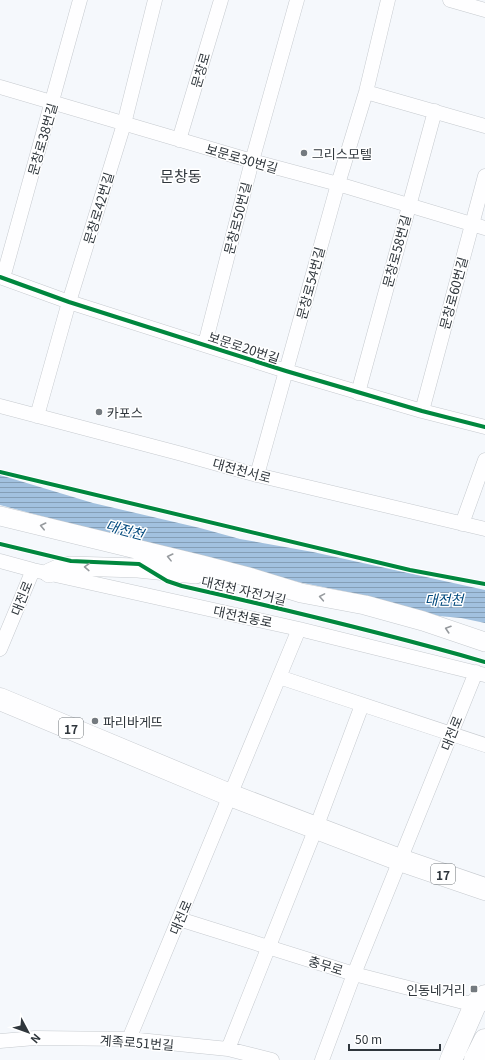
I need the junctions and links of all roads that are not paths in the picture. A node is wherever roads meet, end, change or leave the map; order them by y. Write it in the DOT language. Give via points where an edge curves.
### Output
graph roads {
  1 [pos="80,0"];
  2 [pos="155,0"];
  3 [pos="220,0"];
  4 [pos="297,0"];
  5 [pos="388,0"];
  6 [pos="450,0"];
  7 [pos="485,10"];
  8 [pos="0,87"];
  9 [pos="366,92"];
  10 [pos="52,102"];
  11 [pos="435,111"];
  12 [pos="124,124"];
  13 [pos="485,126"];
  14 [pos="179,140"];
  15 [pos="252,161"];
  16 [pos="485,176"];
  17 [pos="338,184"];
  18 [pos="408,205"];
  19 [pos="479,226"];
  20 [pos="2,277"];
  21 [pos="69,302"];
  22 [pos="205,344"];
  23 [pos="286,371"];
  24 [pos="358,393"];
  25 [pos="0,406"];
  26 [pos="422,411"];
  27 [pos="37,416"];
  28 [pos="485,427"];
  29 [pos="485,460"];
  30 [pos="257,476"];
  31 [pos="0,516"];
  32 [pos="462,524"];
  33 [pos="485,529"];
  34 [pos="0,561"];
  35 [pos="41,571"];
  36 [pos="252,578"];
  37 [pos="299,628"];
  38 [pos="485,642"];
  39 [pos="0,649"];
  40 [pos="480,674"];
  41 [pos="279,677"];
  42 [pos="0,699"];
  43 [pos="362,705"];
  44 [pos="450,734"];
  45 [pos="485,745"];
  46 [pos="230,795"];
  47 [pos="316,828"];
  48 [pos="400,860"];
  49 [pos="485,889"];
  50 [pos="179,919"];
  51 [pos="268,947"];
  52 [pos="354,974"];
  53 [pos="480,1000"];
  54 [pos="129,1039"];
  55 [pos="485,1040"];
  56 [pos="0,1041"];
  57 [pos="228,1049"];
  58 [pos="272,1060"];
  59 [pos="322,1060"];
  60 [pos="451,1060"];
  61 [pos="475,1060"];
  1 -- 10 [label="street, 문창로38번길"];
  2 -- 12 [label="street, 문창로42번길"];
  3 -- 14 [label="street, 문창로"];
  4 -- 15 [label="street, 문창로50번길"];
  5 -- 9 [label="street, 문창로54번길"];
  6 -- 7 [label="street"];
  8 -- 10 [label="street, 보문로30번길"];
  9 -- 11 [label="street"];
  9 -- 17 [label="street, 문창로54번길"];
  10 -- 12 [label="street, 보문로30번길"];
  10 -- 20 [label="street, 문창로38번길"];
  11 -- 13 [label="street"];
  11 -- 18 [label="street, 문창로58번길"];
  12 -- 14 [label="street, 보문로30번길"];
  12 -- 21 [label="street, 문창로42번길"];
  14 -- 15 [label="street, 보문로30번길"];
  15 -- 17 [label="street, 보문로30번길"];
  15 -- 22 [label="street, 문창로50번길"];
  16 -- 19 [label="street, 문창로60번길"];
  17 -- 18 [label="street, 보문로30번길"];
  17 -- 23 [label="street, 문창로54번길"];
  18 -- 19 [label="street, 보문로30번길"];
  18 -- 24 [label="street, 문창로58번길"];
  19 -- 26 [label="street, 문창로60번길"];
  20 -- 21 [label="street, 보문로20번길"];
  21 -- 22 [label="street, 보문로20번길"];
  21 -- 27 [label="street, 문창로42번길"];
  22 -- 23 [label="street, 보문로20번길"];
  23 -- 24 [label="street, 보문로20번길"];
  23 -- 30 [label="street, 문창로54번길"];
  24 -- 26 [label="street, 보문로20번길"];
  25 -- 27 [label="street, 대전천서로"];
  26 -- 28 [label="street, 보문로20번길"];
  27 -- 30 [label="street, 대전천서로"];
  29 -- 32 [label="street"];
  30 -- 32 [label="street, 대전천서로"];
  36 -- 31 [label="main road, one-way"];
  32 -- 33 [label="street, 대전천서로"];
  34 -- 35 [label="street, 대전천동로"];
  36 -- 35 [label="main road, one-way" via="138,568 70,566"];
  35 -- 37 [label="street, 대전천동로"];
  35 -- 39 [label="street, 대전로"];
  38 -- 36 [label="main road, one-way" via="366,605 301,593"];
  37 -- 40 [label="street, 대전천동로"];
  37 -- 41 [label="street, 대전로"];
  40 -- 44 [label="street, 대전로"];
  41 -- 43 [label="street"];
  41 -- 46 [label="street, 대전로"];
  42 -- 46 [label="main road, 17"];
  43 -- 44 [label="street"];
  43 -- 47 [label="street"];
  44 -- 45 [label="street"];
  44 -- 48 [label="street, 대전로"];
  46 -- 47 [label="main road, 17"];
  46 -- 50 [label="street, 대전로"];
  47 -- 48 [label="main road, 17"];
  47 -- 51 [label="street"];
  48 -- 49 [label="main road, 17"];
  48 -- 52 [label="street, 대전로"];
  50 -- 51 [label="street, 충무로"];
  50 -- 54 [label="street, 대전로"];
  51 -- 52 [label="street, 충무로"];
  51 -- 57 [label="street"];
  52 -- 53 [label="street, 충무로"];
  52 -- 59 [label="street, 대전로"];
  53 -- 60 [label="main road, 충무로"];
  54 -- 56 [label="street, 계족로51번길" via="35,1038"];
  54 -- 57 [label="street, 계족로51번길"];
  55 -- 61 [label="main road"];
  57 -- 58 [label="street, 계족로51번길"];
}
